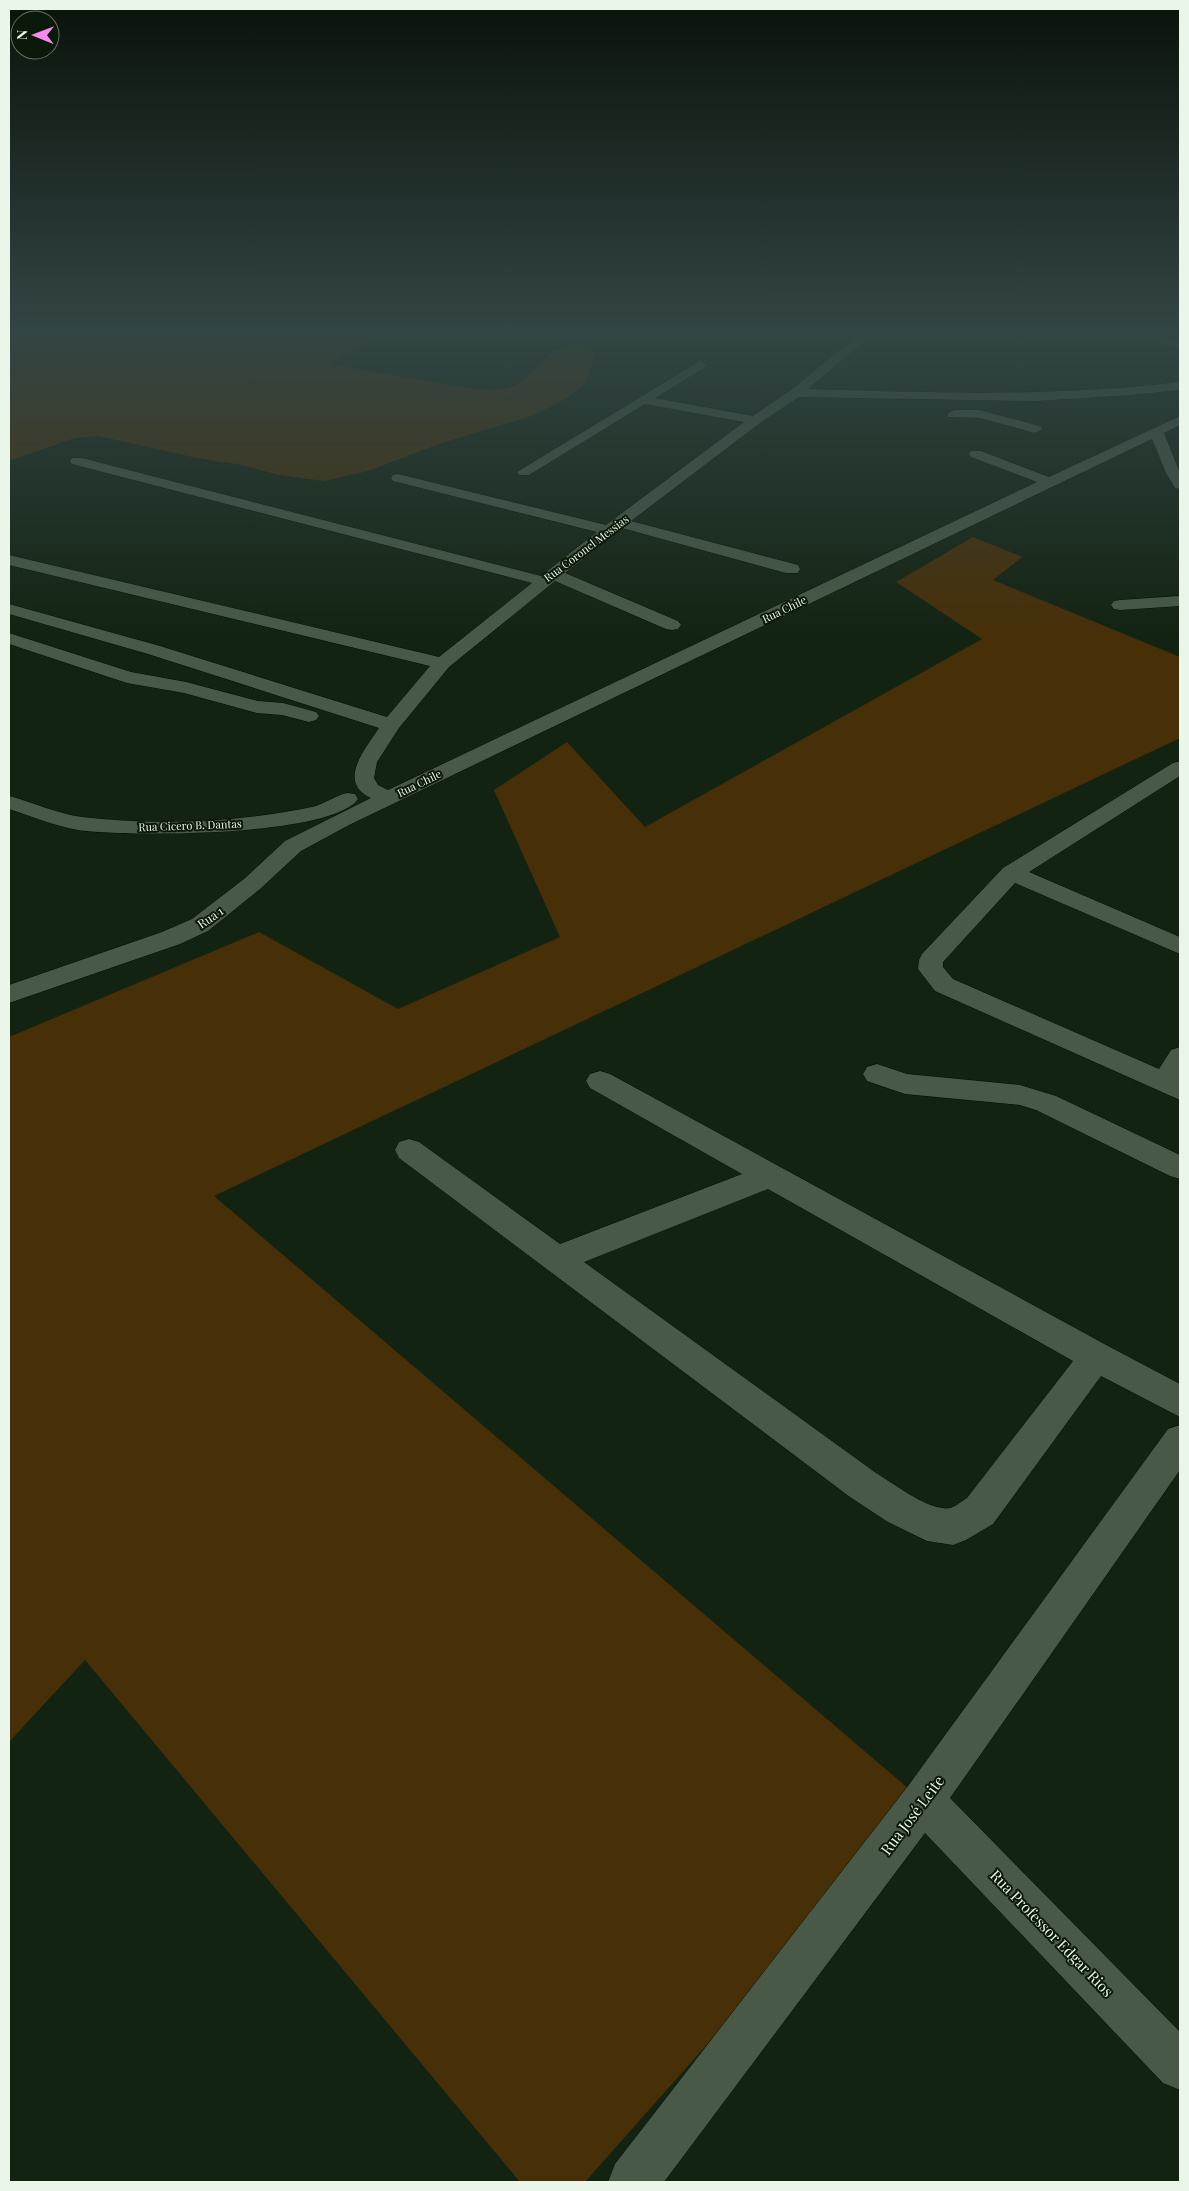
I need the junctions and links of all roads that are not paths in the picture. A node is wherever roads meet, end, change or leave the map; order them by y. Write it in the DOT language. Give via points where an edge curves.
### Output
graph roads {
  1 [pos="589,433"];
  2 [pos="737,433"];
  3 [pos="1151,433"];
  4 [pos="1157,433"];
  5 [pos="976,454"];
  6 [pos="77,461"];
  7 [pos="524,472"];
  8 [pos="398,478"];
  9 [pos="1050,482"];
  10 [pos="1180,485"];
  11 [pos="614,526"];
  12 [pos="9,560"];
  13 [pos="792,569"];
  14 [pos="547,577"];
  15 [pos="1180,601"];
  16 [pos="1120,605"];
  17 [pos="9,609"];
  18 [pos="672,625"];
  19 [pos="9,638"];
  20 [pos="442,663"];
  21 [pos="387,731"];
  22 [pos="1180,767"];
  23 [pos="369,789"];
  24 [pos="389,798"];
  25 [pos="9,802"];
  26 [pos="1011,873"];
  27 [pos="1180,946"];
  28 [pos="9,994"];
  29 [pos="1180,1057"];
  30 [pos="876,1074"];
  31 [pos="600,1081"];
  32 [pos="1173,1086"];
  33 [pos="409,1150"];
  34 [pos="1180,1168"];
  35 [pos="770,1176"];
  36 [pos="557,1259"];
  37 [pos="1096,1357"];
  38 [pos="1180,1401"];
  39 [pos="1180,1441"];
  40 [pos="923,1801"];
  41 [pos="1180,2066"];
  42 [pos="633,2182"];
  1 -- 7 [label="street"];
  2 -- 11 [label="street, Rua Coronel Messias"];
  3 -- 9 [label="street, Rua Chile"];
  4 -- 10 [label="street"];
  5 -- 9 [label="street"];
  6 -- 14 [label="street"];
  8 -- 11 [label="street"];
  9 -- 24 [label="street, Rua Chile"];
  11 -- 13 [label="street"];
  11 -- 14 [label="street, Rua Coronel Messias"];
  12 -- 20 [label="street"];
  14 -- 18 [label="street"];
  14 -- 20 [label="street, Rua Coronel Messias"];
  15 -- 16 [label="street"];
  17 -- 21 [label="street" via="154,650"];
  19 -- 21 [label="street" via="127,677 186,688 257,707 282,709"];
  20 -- 21 [label="street, Rua Coronel Messias"];
  21 -- 23 [label="street, Rua Coronel Messias" via="367,762 364,778"];
  22 -- 26 [label="street"];
  23 -- 24 [label="street"];
  23 -- 25 [label="street, Rua Cicero B. Dantas" via="320,812 199,827 78,823"];
  24 -- 28 [label="street, Rua 1" via="293,846 200,925"];
  26 -- 27 [label="street"];
  26 -- 32 [label="street" via="931,960 930,969 936,978 944,985"];
  29 -- 32 [label="street"];
  30 -- 34 [label="street" via="905,1084 1020,1095 1046,1103"];
  31 -- 35 [label="street"];
  33 -- 36 [label="street"];
  35 -- 36 [label="street"];
  35 -- 37 [label="street"];
  36 -- 37 [label="street" via="863,1485 927,1523 953,1527 980,1511"];
  37 -- 38 [label="street"];
  39 -- 40 [label="street, Rua José Leite"];
  40 -- 41 [label="street, Rua Professor Edgar Rios"];
  40 -- 42 [label="street, Rua José Leite"];
}
